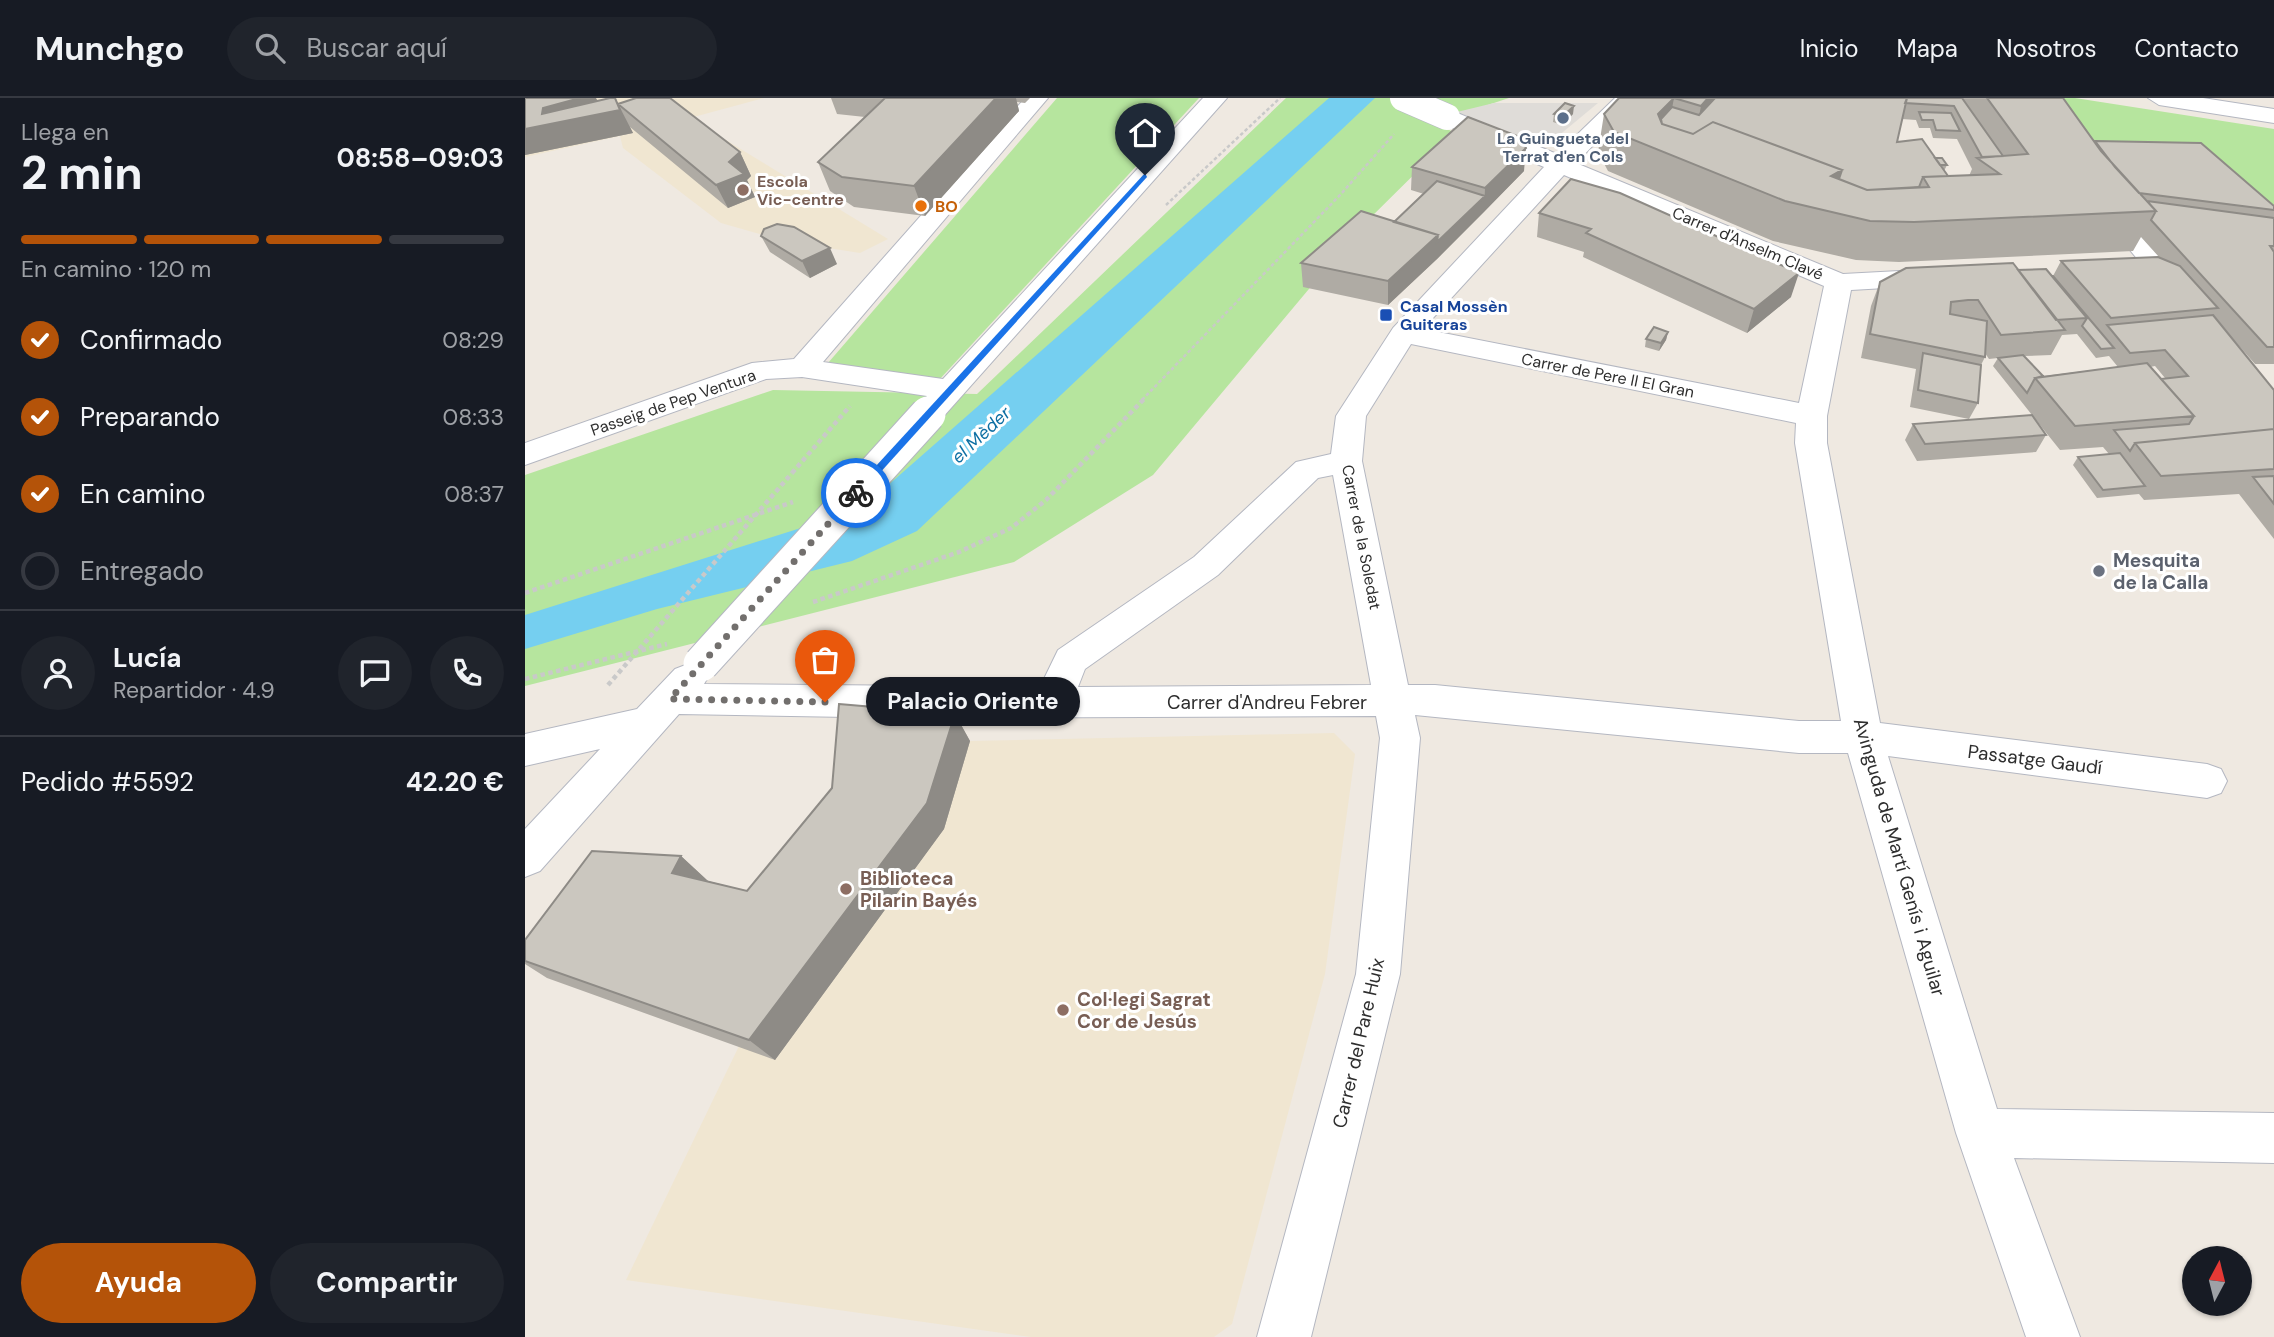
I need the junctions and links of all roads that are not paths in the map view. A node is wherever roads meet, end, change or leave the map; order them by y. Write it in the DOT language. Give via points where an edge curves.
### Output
graph roads {
  1 [pos="1037,98"];
  2 [pos="1216,98"];
  3 [pos="1403,98"];
  4 [pos="1628,98"];
  5 [pos="2158,98"];
  6 [pos="2274,116"];
  7 [pos="1561,165"];
  8 [pos="2091,187"];
  9 [pos="2156,265"];
  10 [pos="2129,267"];
  11 [pos="1963,275"];
  12 [pos="1839,282"];
  13 [pos="2201,318"];
  14 [pos="1403,334"];
  15 [pos="802,368"];
  16 [pos="938,402"];
  17 [pos="1812,416"];
  18 [pos="525,454"];
  19 [pos="1346,461"];
  20 [pos="1052,702"];
  21 [pos="1395,702"];
  22 [pos="907,703"];
  23 [pos="659,711"];
  24 [pos="1863,737"];
  25 [pos="887,739"];
  26 [pos="525,750"];
  27 [pos="2207,781"];
  28 [pos="525,858"];
  29 [pos="1980,1133"];
  30 [pos="2274,1138"];
  31 [pos="1284,1337"];
  32 [pos="2053,1337"];
  1 -- 15 [label="street"];
  2 -- 16 [label="street"];
  3 -- 7 [label="street, Carrer d'Anselm Clavé, bridge"];
  4 -- 7 [label="street, Carrer de la Soledat"];
  5 -- 6 [label="street"];
  7 -- 12 [label="street, Carrer d'Anselm Clavé"];
  7 -- 14 [label="street, Carrer de la Soledat"];
  8 -- 9 [label="street"];
  9 -- 10 [label="street"];
  9 -- 13 [label="street"];
  11 -- 12 [label="street, Carrer d'Anselm Clavé"];
  12 -- 17 [label="street, Avinguda de Martí Genís i Aguilar"];
  14 -- 17 [label="street, Carrer de Pere II El Gran"];
  14 -- 19 [label="street, Carrer de la Soledat" via="1351,416"];
  15 -- 16 [label="street, Passeig de Pep Ventura" via="873,378"];
  15 -- 18 [label="street, Passeig de Pep Ventura" via="762,370"];
  16 -- 23 [label="street, bridge" via="690,652"];
  17 -- 24 [label="street, Avinguda de Martí Genís i Aguilar" via="1811,443"];
  19 -- 20 [label="street" via="1307,470 1206,566 1071,660"];
  19 -- 21 [label="street, Carrer de la Soledat"];
  20 -- 21 [label="street, Carrer d'Andreu Febrer"];
  20 -- 22 [label="street, Carrer d'Andreu Febrer"];
  21 -- 24 [label="street, Carrer d'Andreu Febrer" via="1434,700 1799,737"];
  21 -- 31 [label="street, Carrer del Pare Huix" via="1400,738 1378,974"];
  22 -- 23 [label="street, Carrer d'Andreu Febrer"];
  22 -- 25 [label="street"];
  23 -- 26 [label="street, Carrer d'Andreu Febrer"];
  23 -- 28 [label="street"];
  24 -- 27 [label="street, Passatge Gaudí"];
  24 -- 29 [label="street, Avinguda de Martí Genís i Aguilar"];
  29 -- 30 [label="street"];
  29 -- 32 [label="street, Avinguda de Martí Genís i Aguilar"];
}
